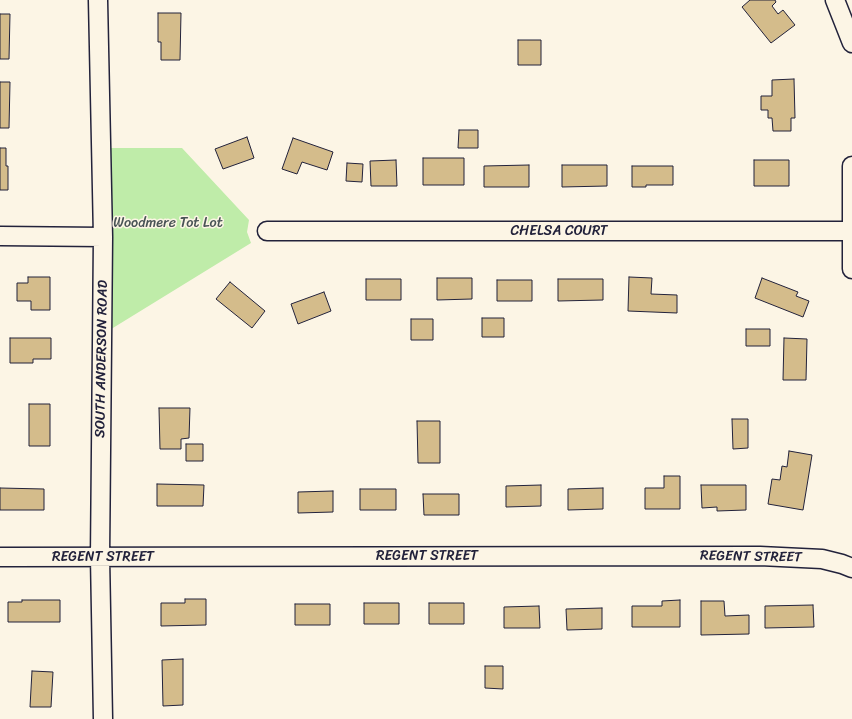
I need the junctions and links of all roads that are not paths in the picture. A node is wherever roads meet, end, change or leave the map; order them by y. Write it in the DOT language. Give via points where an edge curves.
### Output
graph roads {
  1 [pos="98,0"];
  2 [pos="835,0"];
  3 [pos="852,43"];
  4 [pos="852,166"];
  5 [pos="267,231"];
  6 [pos="851,231"];
  7 [pos="0,236"];
  8 [pos="103,236"];
  9 [pos="852,269"];
  10 [pos="0,557"];
  11 [pos="100,557"];
  12 [pos="852,568"];
  13 [pos="103,719"];
  1 -- 8 [label="street, SOUTH ANDERSON ROAD"];
  2 -- 3 [label="street"];
  4 -- 6 [label="street"];
  5 -- 6 [label="street, CHELSA COURT"];
  6 -- 9 [label="street"];
  7 -- 8 [label="street"];
  8 -- 11 [label="street, SOUTH ANDERSON ROAD"];
  10 -- 11 [label="street, REGENT STREET"];
  11 -- 12 [label="street, REGENT STREET" via="760,556 822,559"];
  11 -- 13 [label="street, SOUTH ANDERSON ROAD"];
}
